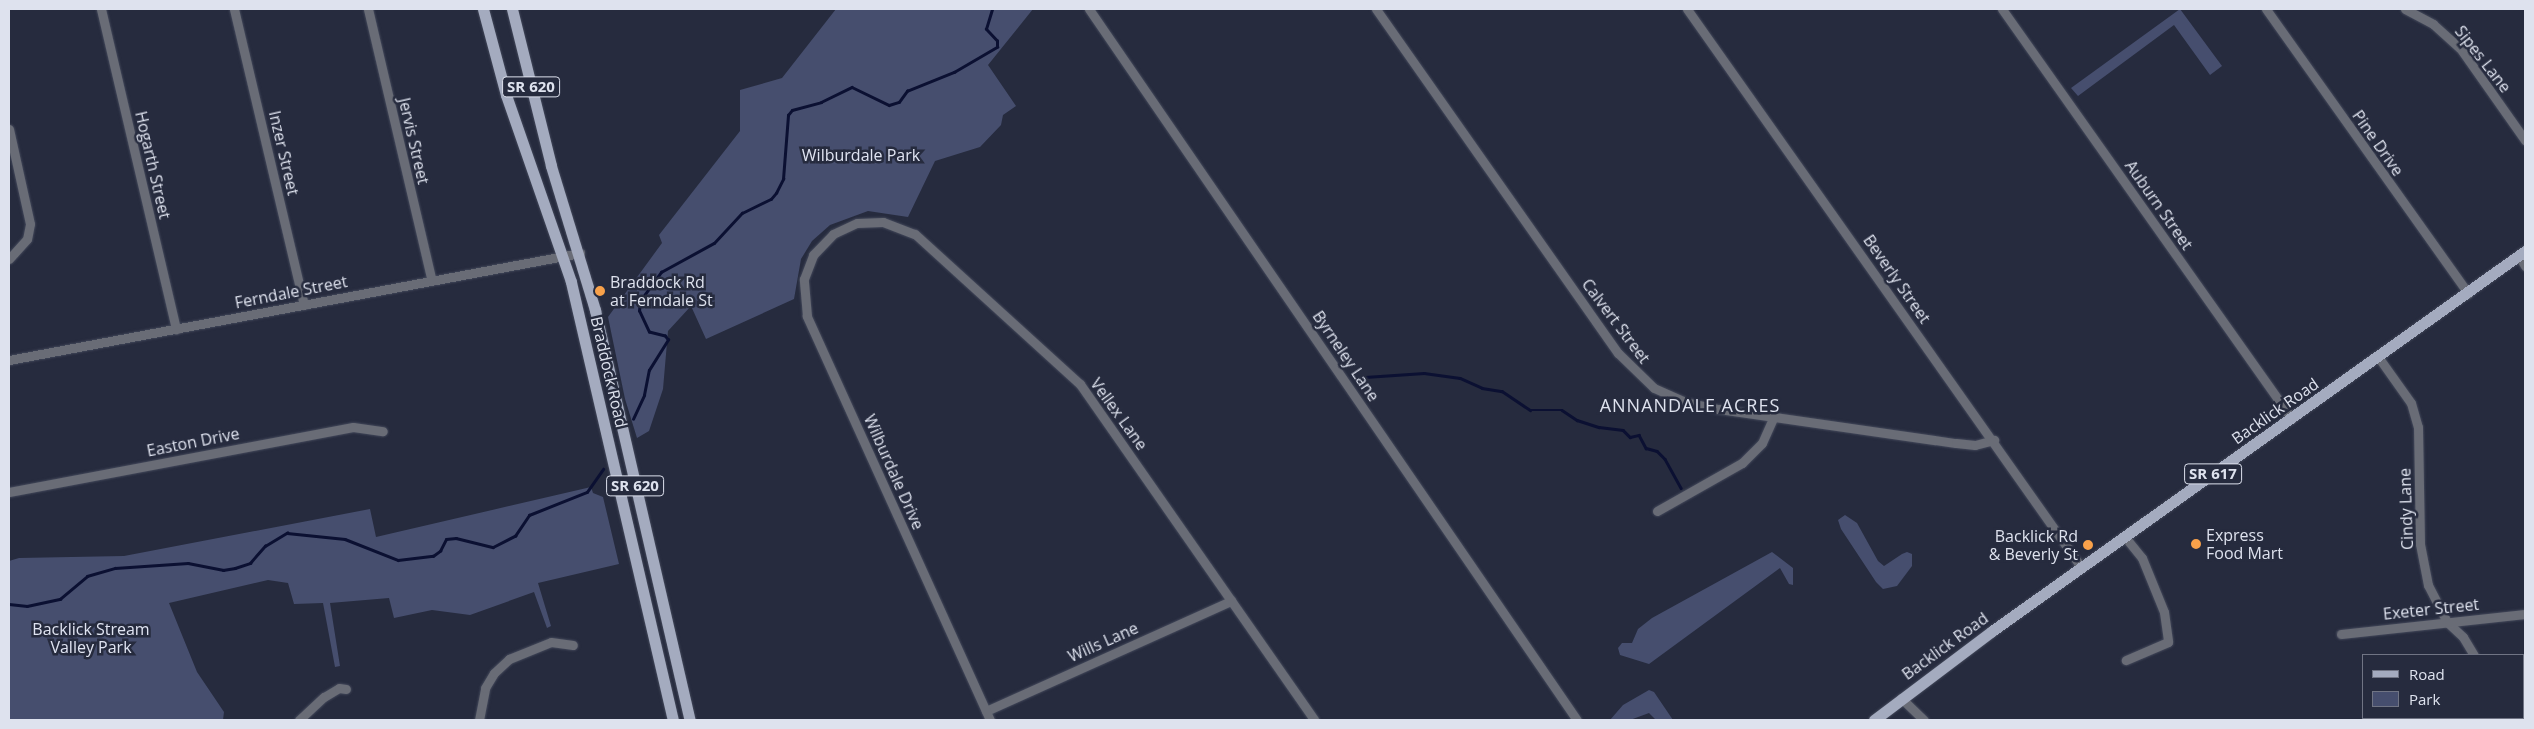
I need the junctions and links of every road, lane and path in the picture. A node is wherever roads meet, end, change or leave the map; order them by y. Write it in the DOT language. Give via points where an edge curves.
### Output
graph roads {
  1 [pos="101,9"];
  2 [pos="234,9"];
  3 [pos="368,9"];
  4 [pos="483,9"];
  5 [pos="512,9"];
  6 [pos="1090,9"];
  7 [pos="1376,9"];
  8 [pos="1687,9"];
  9 [pos="2002,9"];
  10 [pos="2266,9"];
  11 [pos="2405,9"];
  12 [pos="9,129"];
  13 [pos="2525,140"];
  14 [pos="829,237"];
  15 [pos="580,253"];
  16 [pos="563,256"];
  17 [pos="2523,257"];
  18 [pos="9,259"];
  19 [pos="432,280"];
  20 [pos="2468,293"];
  21 [pos="304,305"];
  22 [pos="176,329"];
  23 [pos="2379,358"];
  24 [pos="9,360"];
  25 [pos="1774,416"];
  26 [pos="2292,419"];
  27 [pos="383,431"];
  28 [pos="1994,440"];
  29 [pos="9,492"];
  30 [pos="1657,511"];
  31 [pos="2125,537"];
  32 [pos="2081,568"];
  33 [pos="1232,601"];
  34 [pos="2525,614"];
  35 [pos="2446,622"];
  36 [pos="2341,634"];
  37 [pos="572,645"];
  38 [pos="2473,654"];
  39 [pos="2126,660"];
  40 [pos="346,689"];
  41 [pos="1901,698"];
  42 [pos="986,711"];
  43 [pos="299,720"];
  44 [pos="479,720"];
  45 [pos="673,720"];
  46 [pos="690,720"];
  47 [pos="990,720"];
  48 [pos="1314,720"];
  49 [pos="1577,720"];
  50 [pos="1874,720"];
  51 [pos="1924,720"];
  1 -- 22 [label="street, Hogarth Street"];
  2 -- 21 [label="street, Inzer Street"];
  3 -- 19 [label="street, Jervis Street"];
  4 -- 16 [label="main road, Braddock Road / SR 620" via="506,95"];
  5 -- 15 [label="main road, Braddock Road / SR 620" via="552,166"];
  6 -- 49 [label="street, Byrneley Lane"];
  7 -- 25 [label="street, Calvert Street" via="1629,366 1654,388 1685,402"];
  8 -- 28 [label="street, Beverly Street"];
  9 -- 26 [label="street, Auburn Street"];
  10 -- 20 [label="street, Pine Drive"];
  11 -- 13 [label="street, Sipes Lane" via="2433,24 2460,48"];
  12 -- 18 [label="street" via="30,224 27,239"];
  14 -- 33 [label="street, Vellex Lane" via="858,223 895,224 915,234 983,294 1073,376 1098,407"];
  14 -- 42 [label="street, Wilburdale Drive" via="813,255 804,279 807,316"];
  15 -- 16 [label="street, Ferndale Street"];
  15 -- 46 [label="main road, Braddock Road / SR 620"];
  16 -- 19 [label="street, Ferndale Street"];
  16 -- 45 [label="main road, Braddock Road / SR 620"];
  17 -- 20 [label="main road, Backlick Road / SR 617"];
  19 -- 21 [label="street, Ferndale Street"];
  20 -- 23 [label="main road, Backlick Road / SR 617"];
  21 -- 22 [label="street, Ferndale Street"];
  22 -- 24 [label="street, Ferndale Street"];
  23 -- 26 [label="main road, Backlick Road / SR 617"];
  23 -- 35 [label="street, Cindy Lane" via="2403,390 2415,413 2419,437 2420,544 2431,592"];
  25 -- 28 [label="street, Calvert Street" via="1956,443"];
  25 -- 30 [label="street" via="1762,443 1742,463"];
  26 -- 31 [label="main road, Backlick Road / SR 617"];
  27 -- 29 [label="street, Easton Drive" via="373,427 352,427"];
  28 -- 32 [label="street, Beverly Street"];
  31 -- 32 [label="main road, Backlick Road / SR 617"];
  31 -- 39 [label="street" via="2142,558 2164,612 2168,642"];
  32 -- 41 [label="main road, Backlick Road / SR 617"];
  33 -- 42 [label="street, Wills Lane"];
  33 -- 48 [label="street, Vellex Lane"];
  34 -- 35 [label="street, Exeter Street"];
  35 -- 36 [label="street, Exeter Street"];
  35 -- 38 [label="street, Cindy Lane" via="2463,638"];
  37 -- 44 [label="street" via="551,642 509,659 494,673 485,688"];
  40 -- 43 [label="street" via="339,688 324,697"];
  41 -- 50 [label="main road, Backlick Road / SR 617"];
  41 -- 51 [label="street"];
  42 -- 47 [label="street, Wilburdale Drive"];
}
